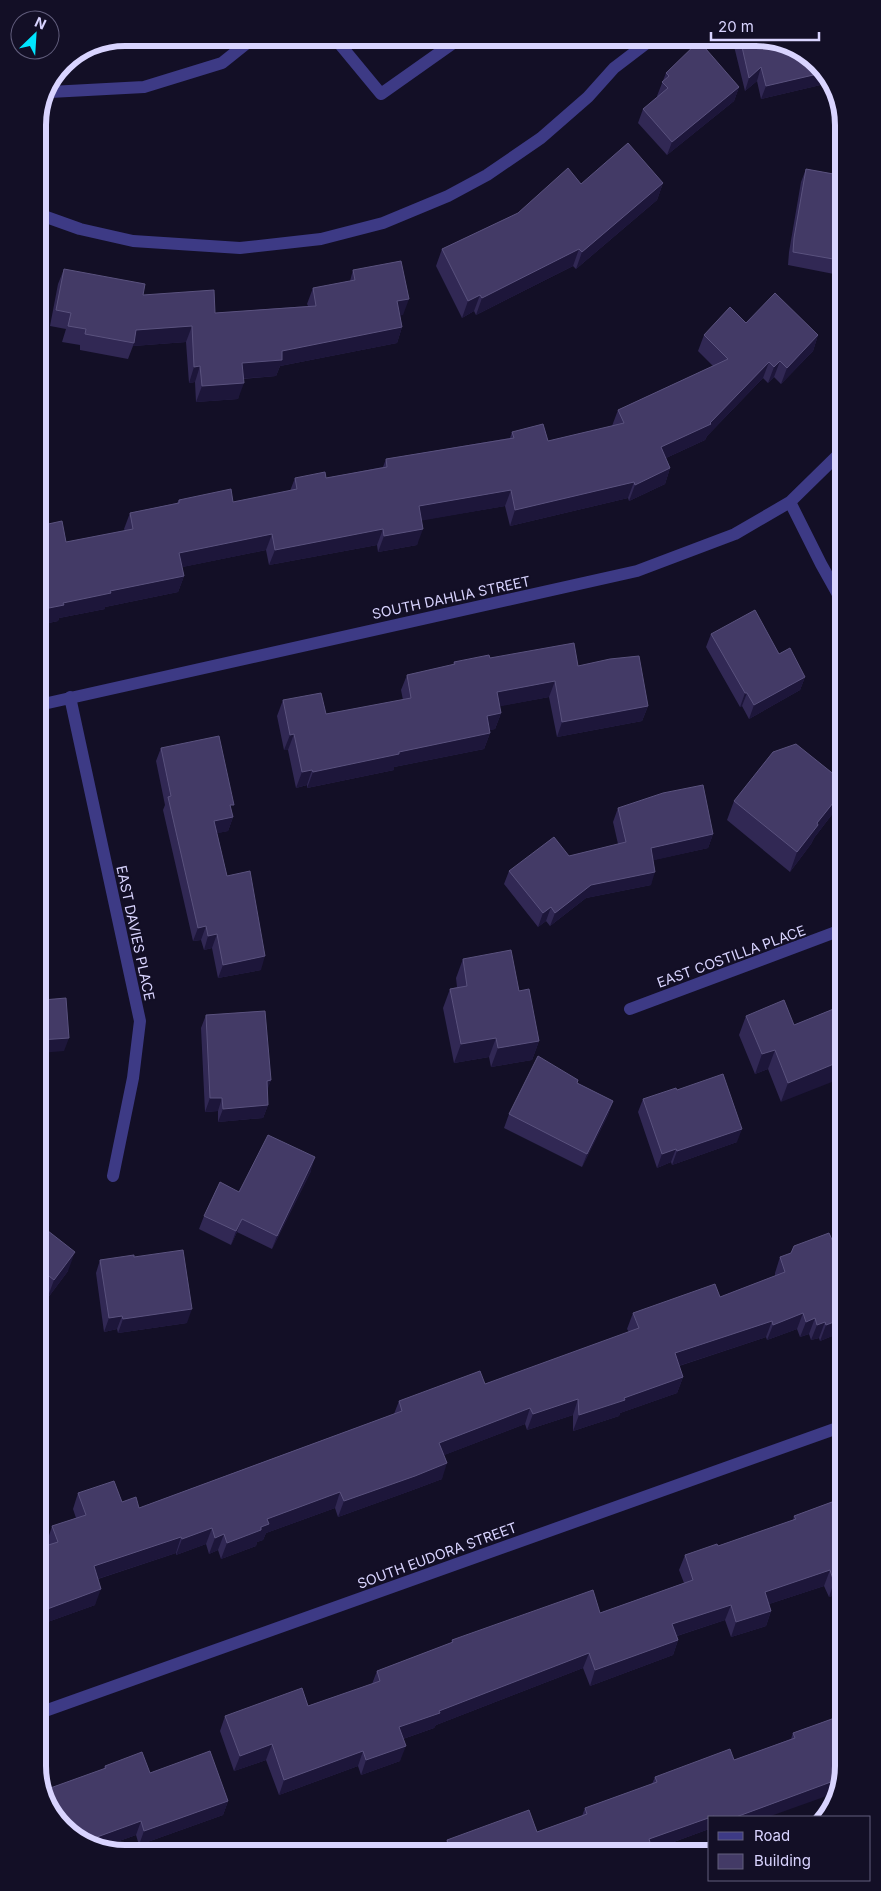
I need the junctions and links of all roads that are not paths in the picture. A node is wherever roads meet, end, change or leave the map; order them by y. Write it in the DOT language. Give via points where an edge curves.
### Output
graph roads {
  1 [pos="244,46"];
  2 [pos="341,46"];
  3 [pos="449,46"];
  4 [pos="643,46"];
  5 [pos="53,92"];
  6 [pos="46,217"];
  7 [pos="835,458"];
  8 [pos="790,502"];
  9 [pos="835,589"];
  10 [pos="70,697"];
  11 [pos="46,702"];
  12 [pos="835,932"];
  13 [pos="630,1009"];
  14 [pos="113,1176"];
  15 [pos="835,1429"];
  16 [pos="46,1711"];
  1 -- 5 [label="street" via="222,63 144,87"];
  2 -- 3 [label="street" via="381,94"];
  4 -- 6 [label="street" via="614,68 588,97 541,138 448,196 383,223 320,239 240,248 133,241 80,229"];
  7 -- 8 [label="street, SOUTH DAHLIA STREET"];
  8 -- 9 [label="street"];
  8 -- 10 [label="street, SOUTH DAHLIA STREET" via="735,534 637,571"];
  10 -- 11 [label="street, SOUTH DAHLIA STREET"];
  10 -- 14 [label="street, EAST DAVIES PLACE" via="140,1021 133,1078"];
  12 -- 13 [label="street, EAST COSTILLA PLACE"];
  15 -- 16 [label="street, SOUTH EUDORA STREET"];
}
